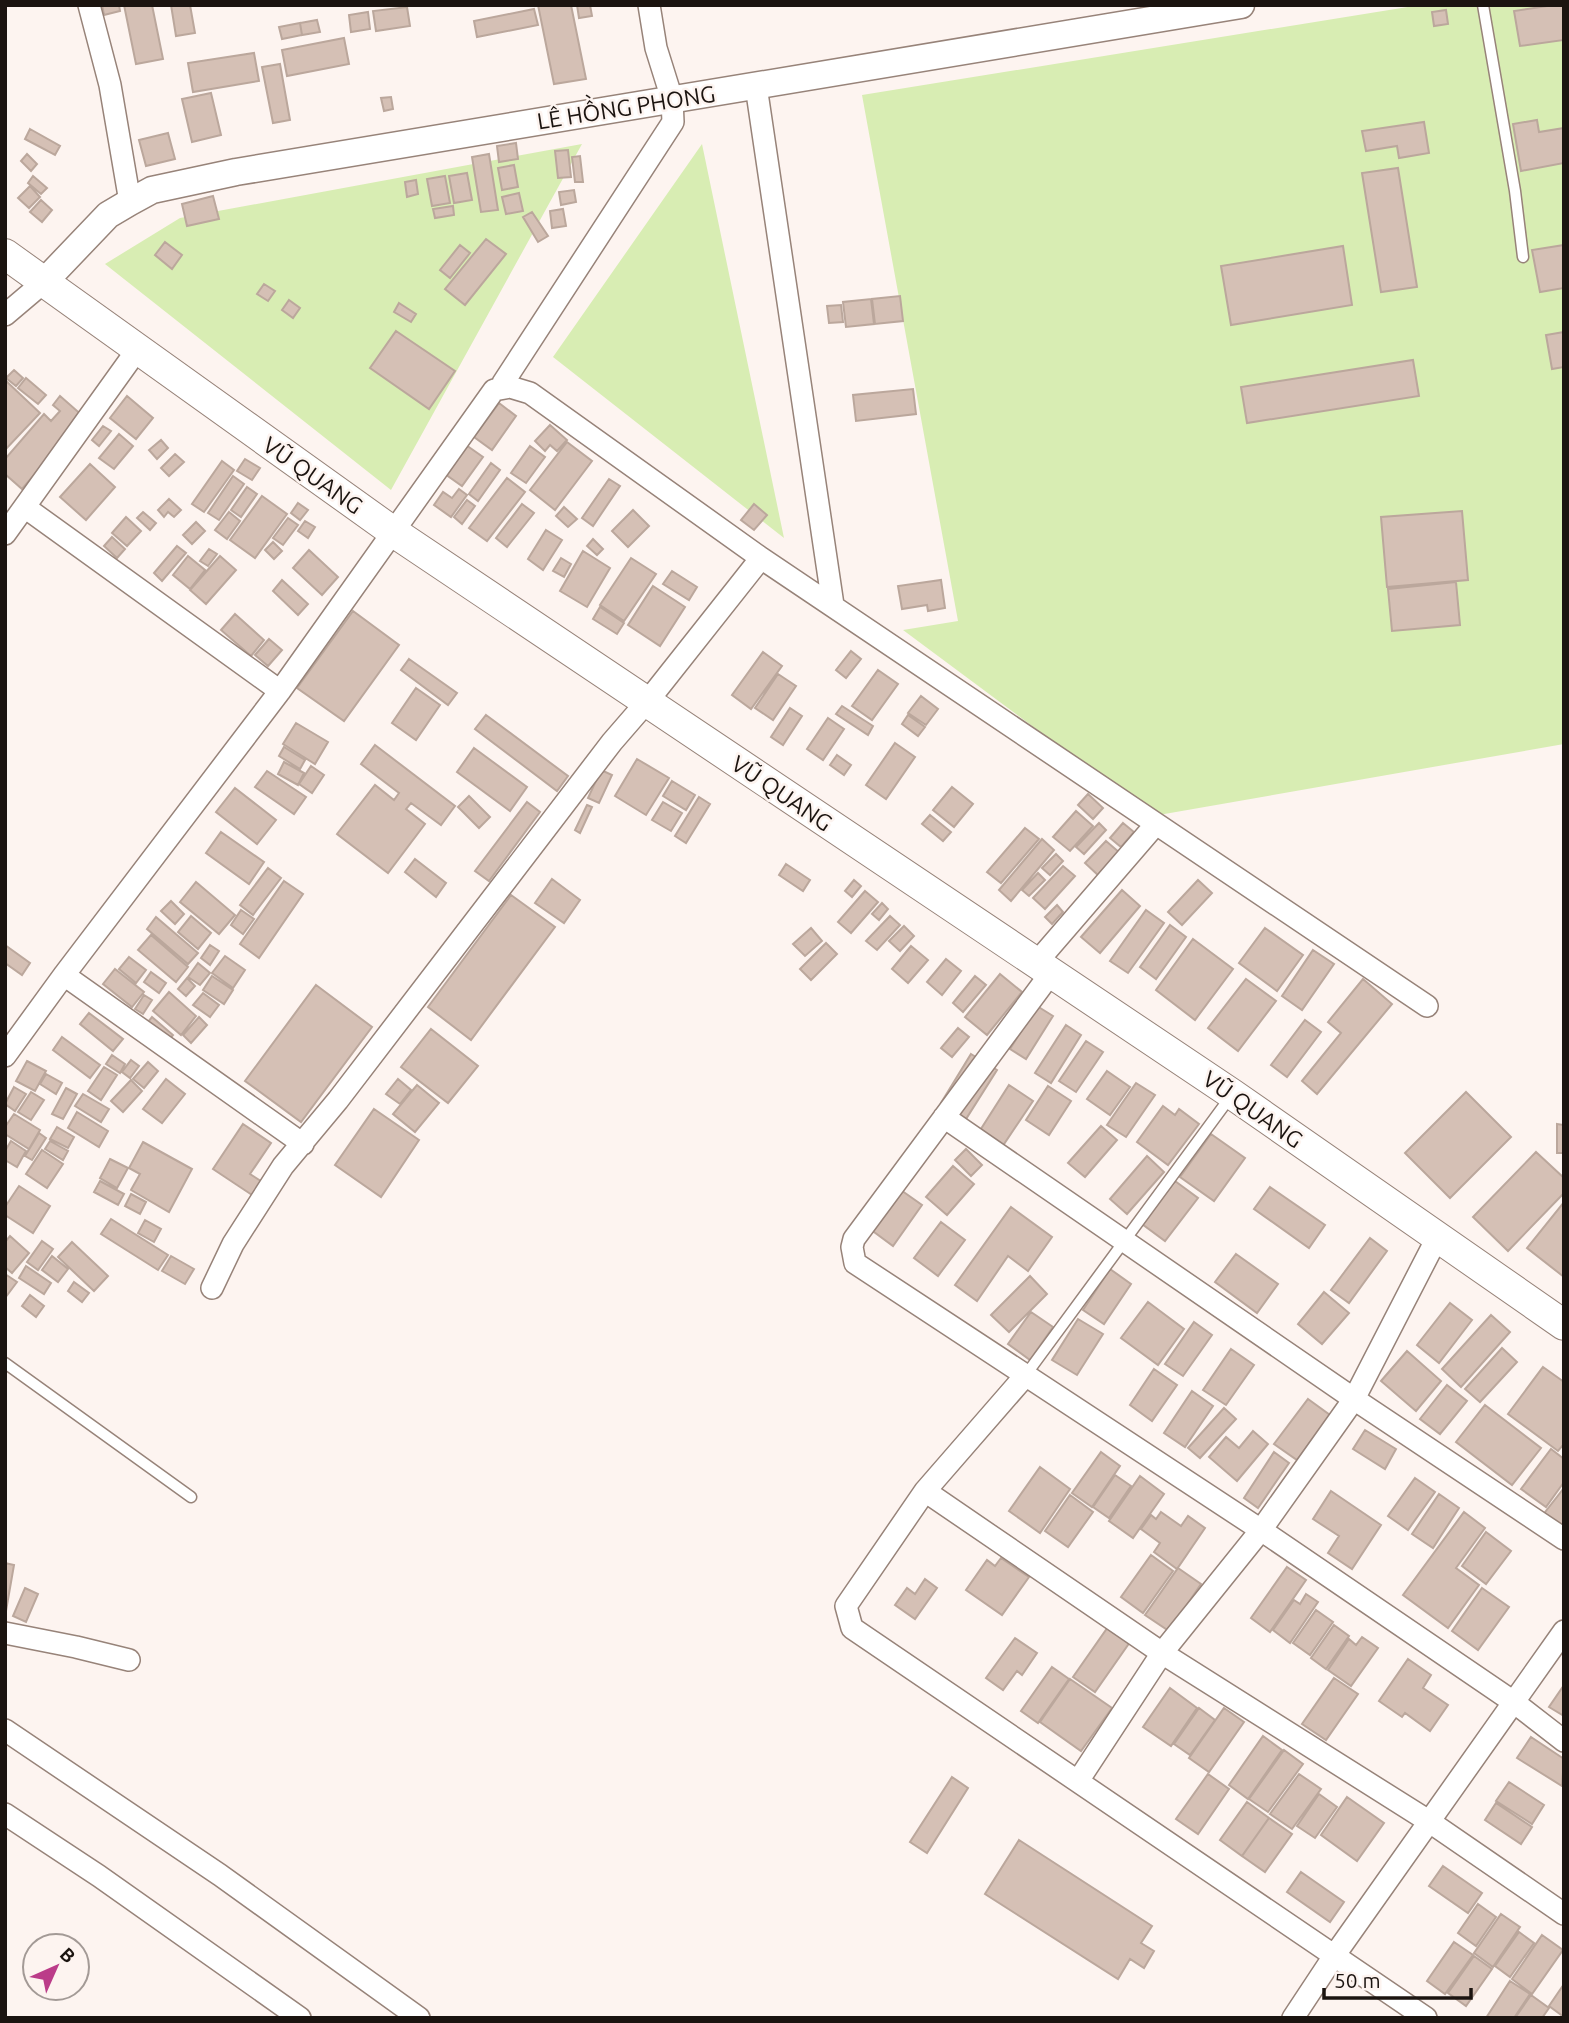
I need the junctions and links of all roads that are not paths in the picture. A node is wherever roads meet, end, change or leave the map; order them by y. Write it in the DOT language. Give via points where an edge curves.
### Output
graph roads {
  1 [pos="89,5"];
  2 [pos="649,5"];
  3 [pos="1241,5"];
  4 [pos="1483,5"];
  5 [pos="1136,14"];
  6 [pos="756,86"];
  7 [pos="672,99"];
  8 [pos="130,202"];
  9 [pos="5,254"];
  10 [pos="1523,257"];
  11 [pos="44,282"];
  12 [pos="5,314"];
  13 [pos="137,351"];
  14 [pos="510,387"];
  15 [pos="26,508"];
  16 [pos="392,531"];
  17 [pos="5,534"];
  18 [pos="761,558"];
  19 [pos="833,605"];
  20 [pos="280,691"];
  21 [pos="646,702"];
  22 [pos="1156,824"];
  23 [pos="1044,968"];
  24 [pos="64,975"];
  25 [pos="1427,1006"];
  26 [pos="7,1052"];
  27 [pos="1232,1094"];
  28 [pos="944,1117"];
  29 [pos="303,1144"];
  30 [pos="1437,1238"];
  31 [pos="1125,1241"];
  32 [pos="212,1288"];
  33 [pos="1564,1325"];
  34 [pos="5,1363"];
  35 [pos="1025,1376"];
  36 [pos="1354,1399"];
  37 [pos="925,1491"];
  38 [pos="191,1497"];
  39 [pos="1261,1530"];
  40 [pos="1564,1539"];
  41 [pos="1564,1631"];
  42 [pos="5,1633"];
  43 [pos="1162,1653"];
  44 [pos="129,1660"];
  45 [pos="1515,1703"];
  46 [pos="5,1730"];
  47 [pos="1564,1741"];
  48 [pos="1078,1781"];
  49 [pos="5,1814"];
  50 [pos="1430,1822"];
  51 [pos="1564,1914"];
  52 [pos="1334,1956"];
  53 [pos="300,2018"];
  54 [pos="419,2018"];
  55 [pos="1293,2018"];
  56 [pos="1426,2018"];
  1 -- 8 [label="street" via="110,85"];
  2 -- 7 [label="street"];
  3 -- 5 [label="street, LÊ HỒNG PHONG"];
  4 -- 10 [label="lane"];
  5 -- 6 [label="street, LÊ HỒNG PHONG"];
  6 -- 7 [label="street, LÊ HỒNG PHONG"];
  6 -- 19 [label="street"];
  7 -- 8 [label="street, LÊ HỒNG PHONG" via="236,172 152,190"];
  7 -- 14 [label="street" via="673,122 503,383"];
  8 -- 11 [label="street, LÊ HỒNG PHONG" via="108,215"];
  9 -- 11 [label="main road, VŨ QUANG"];
  11 -- 12 [label="street"];
  11 -- 13 [label="main road, VŨ QUANG"];
  13 -- 15 [label="street"];
  13 -- 16 [label="main road, VŨ QUANG"];
  14 -- 16 [label="street" via="494,390"];
  14 -- 18 [label="street" via="530,393"];
  15 -- 17 [label="street"];
  15 -- 20 [label="street"];
  16 -- 20 [label="street"];
  16 -- 21 [label="main road, VŨ QUANG"];
  18 -- 19 [label="street"];
  18 -- 21 [label="street"];
  19 -- 22 [label="street"];
  20 -- 24 [label="street"];
  21 -- 23 [label="main road, VŨ QUANG"];
  21 -- 29 [label="street"];
  22 -- 23 [label="street"];
  22 -- 25 [label="street"];
  23 -- 27 [label="main road, VŨ QUANG"];
  23 -- 28 [label="street"];
  24 -- 26 [label="street"];
  24 -- 29 [label="street"];
  27 -- 30 [label="main road, VŨ QUANG"];
  27 -- 31 [label="lane"];
  28 -- 31 [label="street"];
  28 -- 35 [label="street" via="854,1239 852,1256 861,1269"];
  29 -- 32 [label="street" via="250,1215"];
  30 -- 33 [label="main road, VŨ QUANG"];
  30 -- 36 [label="street"];
  31 -- 35 [label="lane"];
  31 -- 36 [label="street"];
  34 -- 38 [label="lane"];
  35 -- 37 [label="street"];
  35 -- 39 [label="street"];
  36 -- 39 [label="street"];
  36 -- 40 [label="street"];
  37 -- 43 [label="street"];
  37 -- 48 [label="street" via="846,1606 852,1628"];
  39 -- 43 [label="street"];
  39 -- 45 [label="street"];
  41 -- 45 [label="street"];
  42 -- 44 [label="street"];
  43 -- 48 [label="street"];
  43 -- 50 [label="street"];
  45 -- 47 [label="street"];
  45 -- 50 [label="street"];
  46 -- 54 [label="street" via="220,1875"];
  48 -- 52 [label="street"];
  49 -- 53 [label="street"];
  50 -- 51 [label="street"];
  50 -- 52 [label="street"];
  52 -- 55 [label="street"];
  52 -- 56 [label="street"];
}
